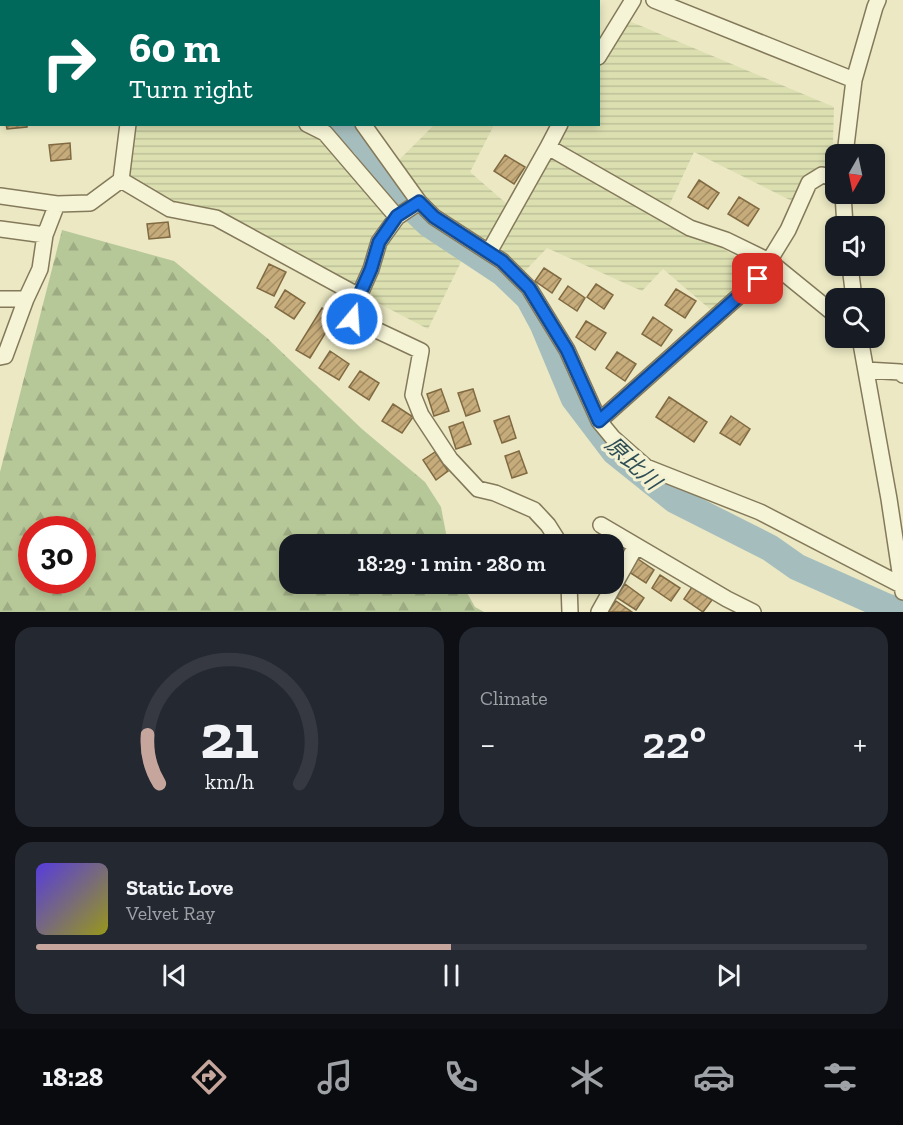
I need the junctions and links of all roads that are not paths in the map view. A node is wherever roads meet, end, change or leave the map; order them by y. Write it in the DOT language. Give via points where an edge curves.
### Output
graph roads {
  1 [pos="633,0"];
  2 [pos="654,0"];
  3 [pos="878,0"];
  4 [pos="600,54"];
  5 [pos="854,80"];
  6 [pos="128,126"];
  7 [pos="311,126"];
  8 [pos="364,126"];
  9 [pos="560,126"];
  10 [pos="846,144"];
  11 [pos="548,147"];
  12 [pos="825,176"];
  13 [pos="121,180"];
  14 [pos="0,196"];
  15 [pos="419,202"];
  16 [pos="57,204"];
  17 [pos="397,216"];
  18 [pos="0,229"];
  19 [pos="45,236"];
  20 [pos="489,252"];
  21 [pos="769,261"];
  22 [pos="359,296"];
  23 [pos="0,299"];
  24 [pos="26,299"];
  25 [pos="825,306"];
  26 [pos="862,348"];
  27 [pos="0,357"];
  28 [pos="866,370"];
  29 [pos="903,375"];
  30 [pos="599,421"];
  31 [pos="601,525"];
  32 [pos="554,534"];
  33 [pos="636,546"];
  34 [pos="902,588"];
  35 [pos="569,594"];
  36 [pos="723,605"];
  37 [pos="570,612"];
  38 [pos="599,612"];
  39 [pos="753,612"];
  1 -- 4 [label="street"];
  2 -- 5 [label="street"];
  3 -- 5 [label="street"];
  5 -- 10 [label="street"];
  6 -- 13 [label="street"];
  7 -- 17 [label="street" via="325,133"];
  8 -- 15 [label="street"];
  9 -- 11 [label="street"];
  11 -- 20 [label="street"];
  11 -- 21 [label="street" via="690,228"];
  12 -- 21 [label="street" via="809,183"];
  13 -- 16 [label="street" via="90,203"];
  13 -- 22 [label="street" via="170,209 216,218"];
  14 -- 16 [label="street"];
  15 -- 17 [label="street"];
  15 -- 20 [label="street" via="434,217"];
  16 -- 19 [label="street"];
  17 -- 22 [label="street" via="379,242"];
  18 -- 19 [label="street"];
  19 -- 24 [label="street" via="40,269"];
  20 -- 30 [label="street" via="529,288 567,350"];
  21 -- 25 [label="street"];
  21 -- 30 [label="street" via="758,279"];
  22 -- 32 [label="street" via="352,319 422,351 413,395 421,415 450,459 478,489 534,510"];
  23 -- 24 [label="street"];
  24 -- 27 [label="street" via="5,356"];
  26 -- 28 [label="street"];
  28 -- 29 [label="street"];
  28 -- 34 [label="street"];
  30 -- 34 [label="street" via="646,467 760,512"];
  31 -- 33 [label="street"];
  33 -- 36 [label="street"];
  33 -- 38 [label="street"];
  35 -- 37 [label="street"];
  36 -- 39 [label="street"];
}
